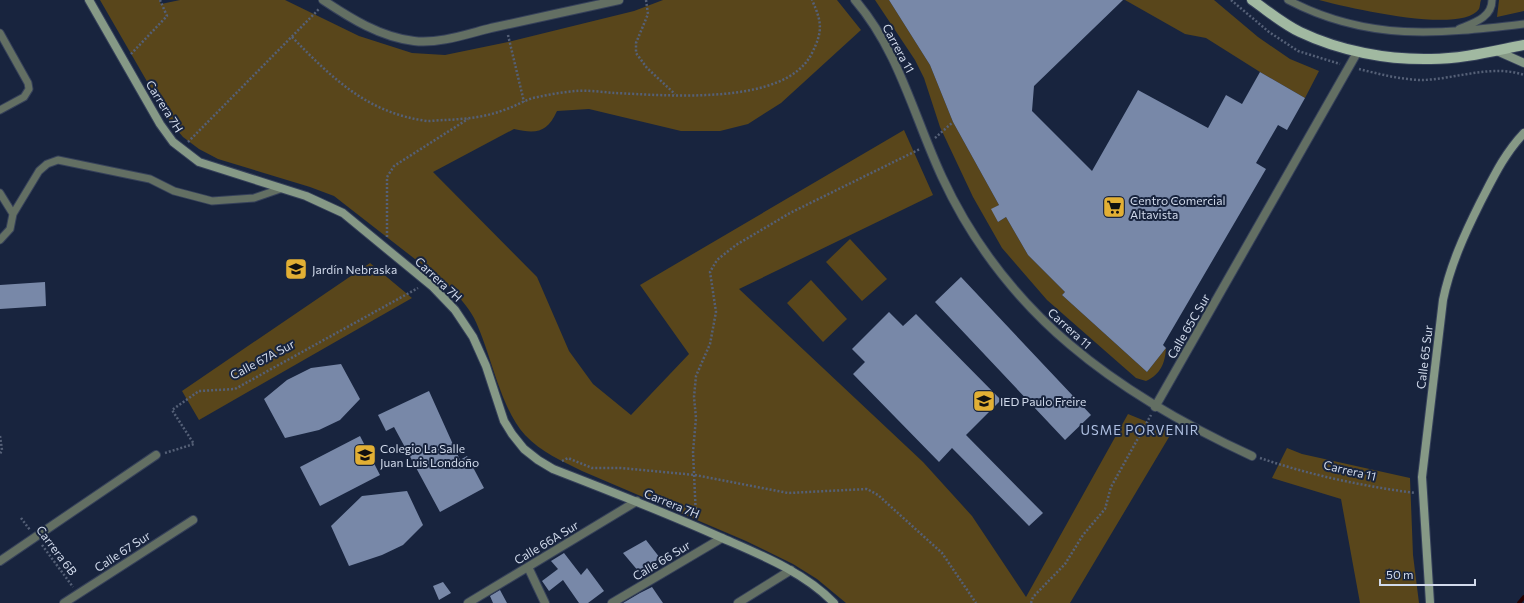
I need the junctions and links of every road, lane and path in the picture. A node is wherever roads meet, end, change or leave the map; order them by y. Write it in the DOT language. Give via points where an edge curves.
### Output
graph roads {
  1 [pos="89,0"];
  2 [pos="160,0"];
  3 [pos="619,0"];
  4 [pos="646,0"];
  5 [pos="812,0"];
  6 [pos="855,0"];
  7 [pos="1231,0"];
  8 [pos="1252,0"];
  9 [pos="1288,0"];
  10 [pos="1492,0"];
  11 [pos="325,1"];
  12 [pos="1524,24"];
  13 [pos="506,25"];
  14 [pos="1450,32"];
  15 [pos="0,34"];
  16 [pos="292,37"];
  17 [pos="1524,45"];
  18 [pos="1497,51"];
  19 [pos="1358,52"];
  20 [pos="1323,60"];
  21 [pos="124,61"];
  22 [pos="1524,63"];
  23 [pos="1374,72"];
  24 [pos="1524,75"];
  25 [pos="675,94"];
  26 [pos="524,102"];
  27 [pos="0,110"];
  28 [pos="468,119"];
  29 [pos="952,122"];
  30 [pos="1524,133"];
  31 [pos="928,145"];
  32 [pos="181,150"];
  33 [pos="280,189"];
  34 [pos="0,193"];
  35 [pos="13,214"];
  36 [pos="0,240"];
  37 [pos="388,250"];
  38 [pos="427,283"];
  39 [pos="1155,407"];
  40 [pos="0,436"];
  41 [pos="0,454"];
  42 [pos="156,455"];
  43 [pos="1252,456"];
  44 [pos="553,469"];
  45 [pos="695,475"];
  46 [pos="1422,494"];
  47 [pos="636,501"];
  48 [pos="21,518"];
  49 [pos="193,520"];
  50 [pos="696,526"];
  51 [pos="36,537"];
  52 [pos="722,538"];
  53 [pos="0,561"];
  54 [pos="528,567"];
  55 [pos="791,570"];
  56 [pos="78,594"];
  57 [pos="64,603"];
  58 [pos="468,603"];
  59 [pos="545,603"];
  60 [pos="612,603"];
  61 [pos="738,603"];
  62 [pos="834,603"];
  63 [pos="976,603"];
  64 [pos="1031,603"];
  65 [pos="1430,603"];
  1 -- 21 [label="street, Carrera 7H"];
  2 -- 21 [label="path" via="167,16"];
  3 -- 13 [label="street"];
  4 -- 25 [label="path" via="648,14 636,43 636,53 647,68"];
  5 -- 25 [label="path" via="821,20 818,41 808,63 789,78 756,91"];
  6 -- 31 [label="street, Carrera 11" via="877,30 899,71"];
  7 -- 20 [label="path" via="1269,32 1298,51"];
  8 -- 19 [label="main road" via="1300,32"];
  9 -- 14 [label="lane" via="1324,15 1371,28 1411,33"];
  10 -- 14 [label="lane" via="1492,6 1484,17"];
  11 -- 13 [label="street" via="373,29 412,41 433,41"];
  11 -- 16 [label="path"];
  12 -- 14 [label="lane"];
  13 -- 26 [label="path"];
  15 -- 27 [label="lane" via="28,83 29,90 24,97"];
  16 -- 28 [label="path" via="329,74 356,95 386,110 428,121"];
  16 -- 32 [label="path"];
  17 -- 18 [label="main road"];
  18 -- 19 [label="main road" via="1431,60"];
  18 -- 22 [label="street"];
  19 -- 39 [label="street, Calle 65C Sur"];
  21 -- 32 [label="street, Carrera 7H" via="166,134"];
  23 -- 24 [label="path" via="1421,80 1501,70"];
  25 -- 26 [label="path" via="577,91"];
  26 -- 28 [label="path" via="503,111"];
  28 -- 37 [label="path" via="394,166 387,177"];
  29 -- 31 [label="path"];
  30 -- 46 [label="street, Calle 65 Sur" via="1506,153 1497,168 1460,243 1447,283 1423,457"];
  31 -- 39 [label="street, Carrera 11" via="967,225 996,269 1013,289 1088,361"];
  31 -- 45 [label="path" via="790,213 736,244 717,260 710,272 716,312 710,344 696,376 693,452"];
  32 -- 33 [label="street, Carrera 7H" via="209,167"];
  33 -- 35 [label="lane" via="254,198 212,201 174,191 150,179 58,160 46,164 39,171"];
  33 -- 37 [label="street, Carrera 7H" via="311,198 343,213"];
  34 -- 35 [label="lane"];
  35 -- 36 [label="lane" via="10,229"];
  37 -- 38 [label="street, Carrera 7H"];
  38 -- 42 [label="path, Calle 67A Sur" via="235,389 200,391 172,410 194,444"];
  38 -- 44 [label="street, Carrera 7H" via="455,310 473,337 486,366 504,421 512,434 524,449"];
  39 -- 43 [label="street, Carrera 11"];
  39 -- 64 [label="path" via="1111,487 1105,509 1083,535 1065,564 1033,596"];
  40 -- 41 [label="path"];
  42 -- 51 [label="street"];
  43 -- 46 [label="path, Carrera 11" via="1372,488"];
  44 -- 45 [label="path" via="568,458 592,468"];
  44 -- 47 [label="street, Carrera 7H"];
  45 -- 50 [label="path"];
  45 -- 63 [label="path" via="788,493 867,489 872,491 942,553"];
  46 -- 65 [label="street, Calle 65 Sur"];
  47 -- 50 [label="street, Carrera 7H"];
  47 -- 54 [label="street, Calle 66A Sur"];
  48 -- 51 [label="path, Carrera 6B"];
  49 -- 56 [label="street, Calle 67 Sur"];
  50 -- 52 [label="street, Carrera 7H"];
  51 -- 53 [label="street"];
  51 -- 56 [label="path, Carrera 6B"];
  52 -- 55 [label="street, Carrera 7H"];
  52 -- 60 [label="street, Calle 66 Sur"];
  54 -- 58 [label="street, Calle 66A Sur"];
  54 -- 59 [label="street"];
  55 -- 61 [label="street"];
  55 -- 62 [label="street, Carrera 7H"];
  56 -- 57 [label="street, Calle 67 Sur"];
}
